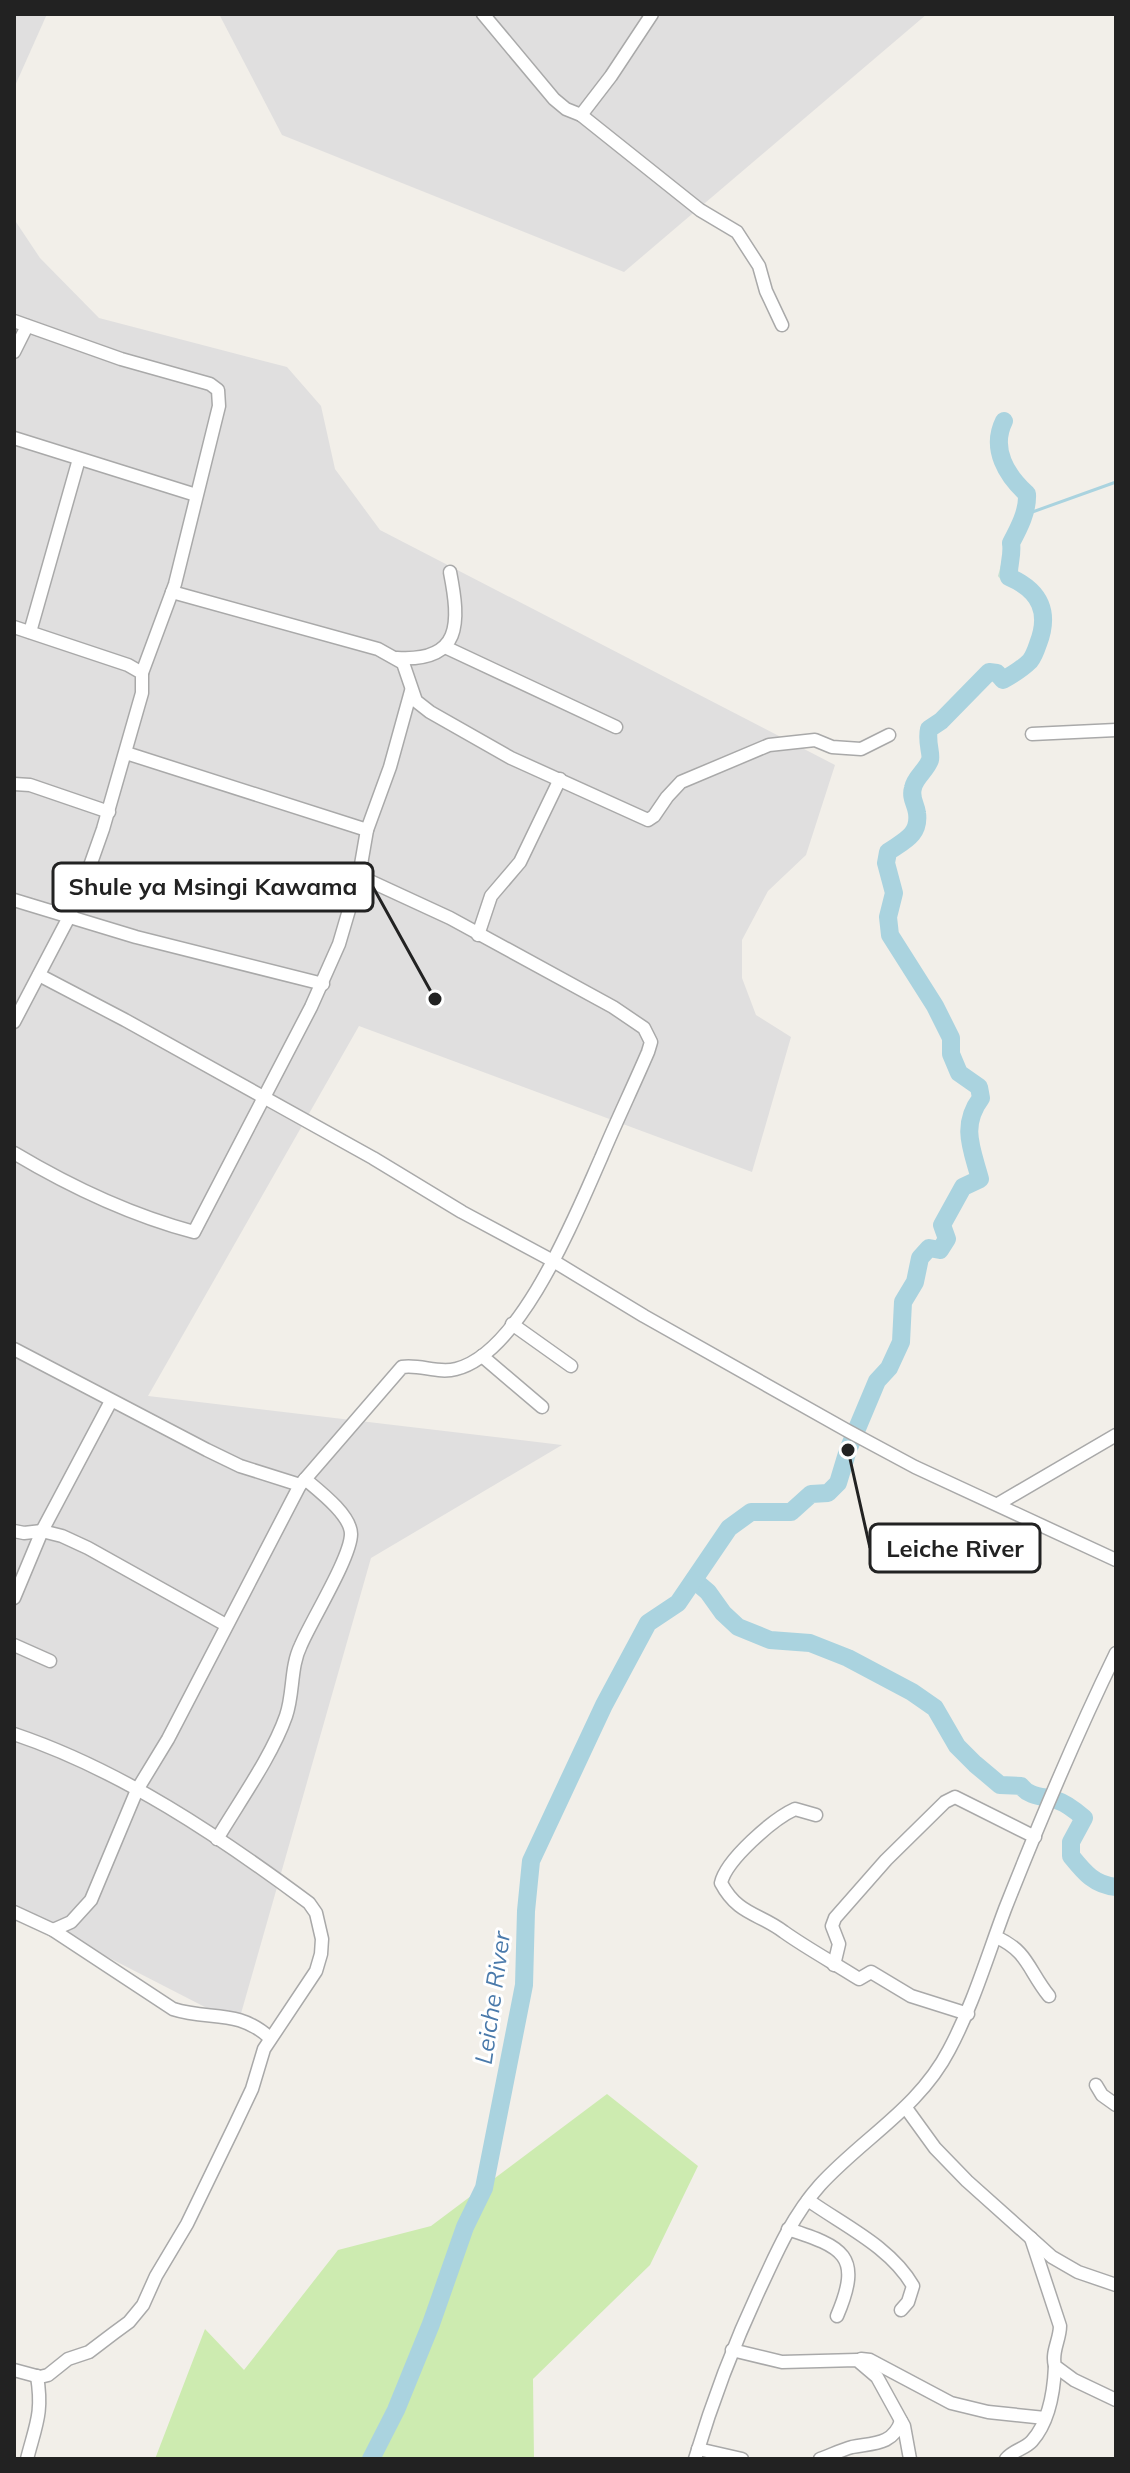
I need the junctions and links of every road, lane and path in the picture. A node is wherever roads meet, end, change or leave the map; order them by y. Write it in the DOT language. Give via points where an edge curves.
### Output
graph roads {
  1 [pos="483,14"];
  2 [pos="652,14"];
  3 [pos="581,115"];
  4 [pos="14,321"];
  5 [pos="782,325"];
  6 [pos="27,326"];
  7 [pos="14,352"];
  8 [pos="14,438"];
  9 [pos="79,459"];
  10 [pos="196,495"];
  11 [pos="450,572"];
  12 [pos="172,592"];
  13 [pos="14,627"];
  14 [pos="30,632"];
  15 [pos="445,647"];
  16 [pos="397,658"];
  17 [pos="142,673"];
  18 [pos="411,691"];
  19 [pos="616,727"];
  20 [pos="1116,730"];
  21 [pos="1032,734"];
  22 [pos="889,735"];
  23 [pos="126,753"];
  24 [pos="560,779"];
  25 [pos="14,784"];
  26 [pos="109,812"];
  27 [pos="367,830"];
  28 [pos="359,876"];
  29 [pos="14,900"];
  30 [pos="69,917"];
  31 [pos="478,935"];
  32 [pos="39,975"];
  33 [pos="323,984"];
  34 [pos="14,1022"];
  35 [pos="263,1096"];
  36 [pos="14,1153"];
  37 [pos="555,1262"];
  38 [pos="512,1324"];
  39 [pos="14,1349"];
  40 [pos="482,1356"];
  41 [pos="571,1366"];
  42 [pos="111,1401"];
  43 [pos="542,1407"];
  44 [pos="1116,1435"];
  45 [pos="302,1482"];
  46 [pos="998,1504"];
  47 [pos="14,1531"];
  48 [pos="42,1531"];
  49 [pos="1116,1560"];
  50 [pos="14,1598"];
  51 [pos="226,1625"];
  52 [pos="14,1645"];
  53 [pos="1116,1653"];
  54 [pos="50,1661"];
  55 [pos="14,1734"];
  56 [pos="137,1790"];
  57 [pos="816,1815"];
  58 [pos="1035,1837"];
  59 [pos="217,1839"];
  60 [pos="14,1912"];
  61 [pos="53,1930"];
  62 [pos="996,1937"];
  63 [pos="834,1965"];
  64 [pos="1049,1996"];
  65 [pos="968,2014"];
  66 [pos="270,2038"];
  67 [pos="1096,2085"];
  68 [pos="1116,2105"];
  69 [pos="906,2108"];
  70 [pos="808,2200"];
  71 [pos="788,2229"];
  72 [pos="1029,2234"];
  73 [pos="1116,2285"];
  74 [pos="901,2310"];
  75 [pos="837,2316"];
  76 [pos="732,2350"];
  77 [pos="857,2360"];
  78 [pos="1055,2366"];
  79 [pos="14,2370"];
  80 [pos="37,2376"];
  81 [pos="1116,2400"];
  82 [pos="1045,2418"];
  83 [pos="901,2421"];
  84 [pos="696,2454"];
  85 [pos="27,2459"];
  86 [pos="742,2459"];
  87 [pos="820,2459"];
  88 [pos="910,2459"];
  89 [pos="1006,2459"];
  1 -- 3 [label="street" via="554,99"];
  2 -- 3 [label="street"];
  3 -- 5 [label="street" via="700,210 737,232 759,266"];
  4 -- 6 [label="street"];
  6 -- 7 [label="street"];
  6 -- 10 [label="street" via="218,390 219,406"];
  8 -- 9 [label="street"];
  9 -- 10 [label="street"];
  9 -- 14 [label="street"];
  10 -- 12 [label="street"];
  11 -- 15 [label="street" via="456,624"];
  12 -- 16 [label="street"];
  12 -- 17 [label="street"];
  13 -- 14 [label="street"];
  14 -- 17 [label="street"];
  15 -- 16 [label="street" via="427,657"];
  15 -- 19 [label="street"];
  16 -- 18 [label="street" via="407,671"];
  17 -- 23 [label="street"];
  18 -- 24 [label="street" via="430,712"];
  18 -- 27 [label="street"];
  20 -- 21 [label="street"];
  22 -- 24 [label="street" via="861,749 815,740 769,745 681,782 648,820"];
  23 -- 26 [label="street"];
  23 -- 27 [label="street"];
  24 -- 31 [label="street" via="520,862 491,896"];
  25 -- 26 [label="street"];
  26 -- 30 [label="street"];
  27 -- 28 [label="street"];
  28 -- 31 [label="street"];
  28 -- 33 [label="street"];
  29 -- 30 [label="street"];
  30 -- 32 [label="street"];
  30 -- 33 [label="street"];
  31 -- 37 [label="street" via="613,1007 644,1028 651,1042"];
  32 -- 34 [label="street"];
  32 -- 35 [label="street"];
  33 -- 35 [label="street"];
  35 -- 36 [label="street" via="194,1232 105,1201"];
  35 -- 37 [label="street"];
  37 -- 38 [label="street"];
  37 -- 46 [label="street" via="848,1431"];
  38 -- 40 [label="street"];
  38 -- 41 [label="street"];
  39 -- 42 [label="street"];
  40 -- 43 [label="street"];
  40 -- 45 [label="street" via="458,1369 402,1367"];
  42 -- 45 [label="street" via="240,1466"];
  42 -- 48 [label="street"];
  44 -- 46 [label="street"];
  45 -- 51 [label="street"];
  45 -- 59 [label="street" via="334,1505 351,1538 297,1652 286,1715"];
  46 -- 49 [label="street"];
  47 -- 48 [label="street"];
  48 -- 50 [label="street"];
  48 -- 51 [label="street" via="88,1548"];
  51 -- 56 [label="street"];
  52 -- 54 [label="street"];
  53 -- 58 [label="street"];
  55 -- 56 [label="street"];
  56 -- 59 [label="street"];
  56 -- 61 [label="street" via="91,1900 71,1922"];
  57 -- 63 [label="street" via="795,1809 784,1814 727,1868 721,1883 743,1911"];
  58 -- 62 [label="street"];
  58 -- 63 [label="street" via="955,1797 945,1802 835,1918 832,1926 839,1944"];
  59 -- 66 [label="street" via="309,1903 320,1926 316,1971"];
  60 -- 61 [label="street"];
  61 -- 66 [label="street" via="173,2009 227,2015 247,2021"];
  62 -- 64 [label="street" via="1019,1950"];
  62 -- 65 [label="street"];
  63 -- 65 [label="street" via="859,1979 874,1973 911,1996"];
  65 -- 69 [label="street" via="937,2071"];
  66 -- 80 [label="street" via="234,2127 139,2312 89,2352"];
  67 -- 68 [label="street"];
  69 -- 70 [label="street" via="840,2164"];
  69 -- 72 [label="street" via="950,2163"];
  70 -- 71 [label="street"];
  70 -- 74 [label="street" via="867,2240 907,2276 913,2286"];
  71 -- 75 [label="street" via="829,2243 844,2255 847,2289"];
  71 -- 76 [label="street"];
  72 -- 73 [label="street" via="1066,2266"];
  72 -- 78 [label="street" via="1060,2326"];
  76 -- 77 [label="street" via="782,2362"];
  76 -- 84 [label="street"];
  77 -- 82 [label="street" via="870,2360 965,2408"];
  77 -- 83 [label="street" via="877,2377"];
  78 -- 81 [label="street"];
  78 -- 82 [label="street"];
  79 -- 80 [label="street"];
  80 -- 85 [label="street" via="41,2401"];
  82 -- 89 [label="street" via="1031,2442"];
  83 -- 87 [label="street" via="885,2442"];
  83 -- 88 [label="street"];
  84 -- 86 [label="street"];
}
